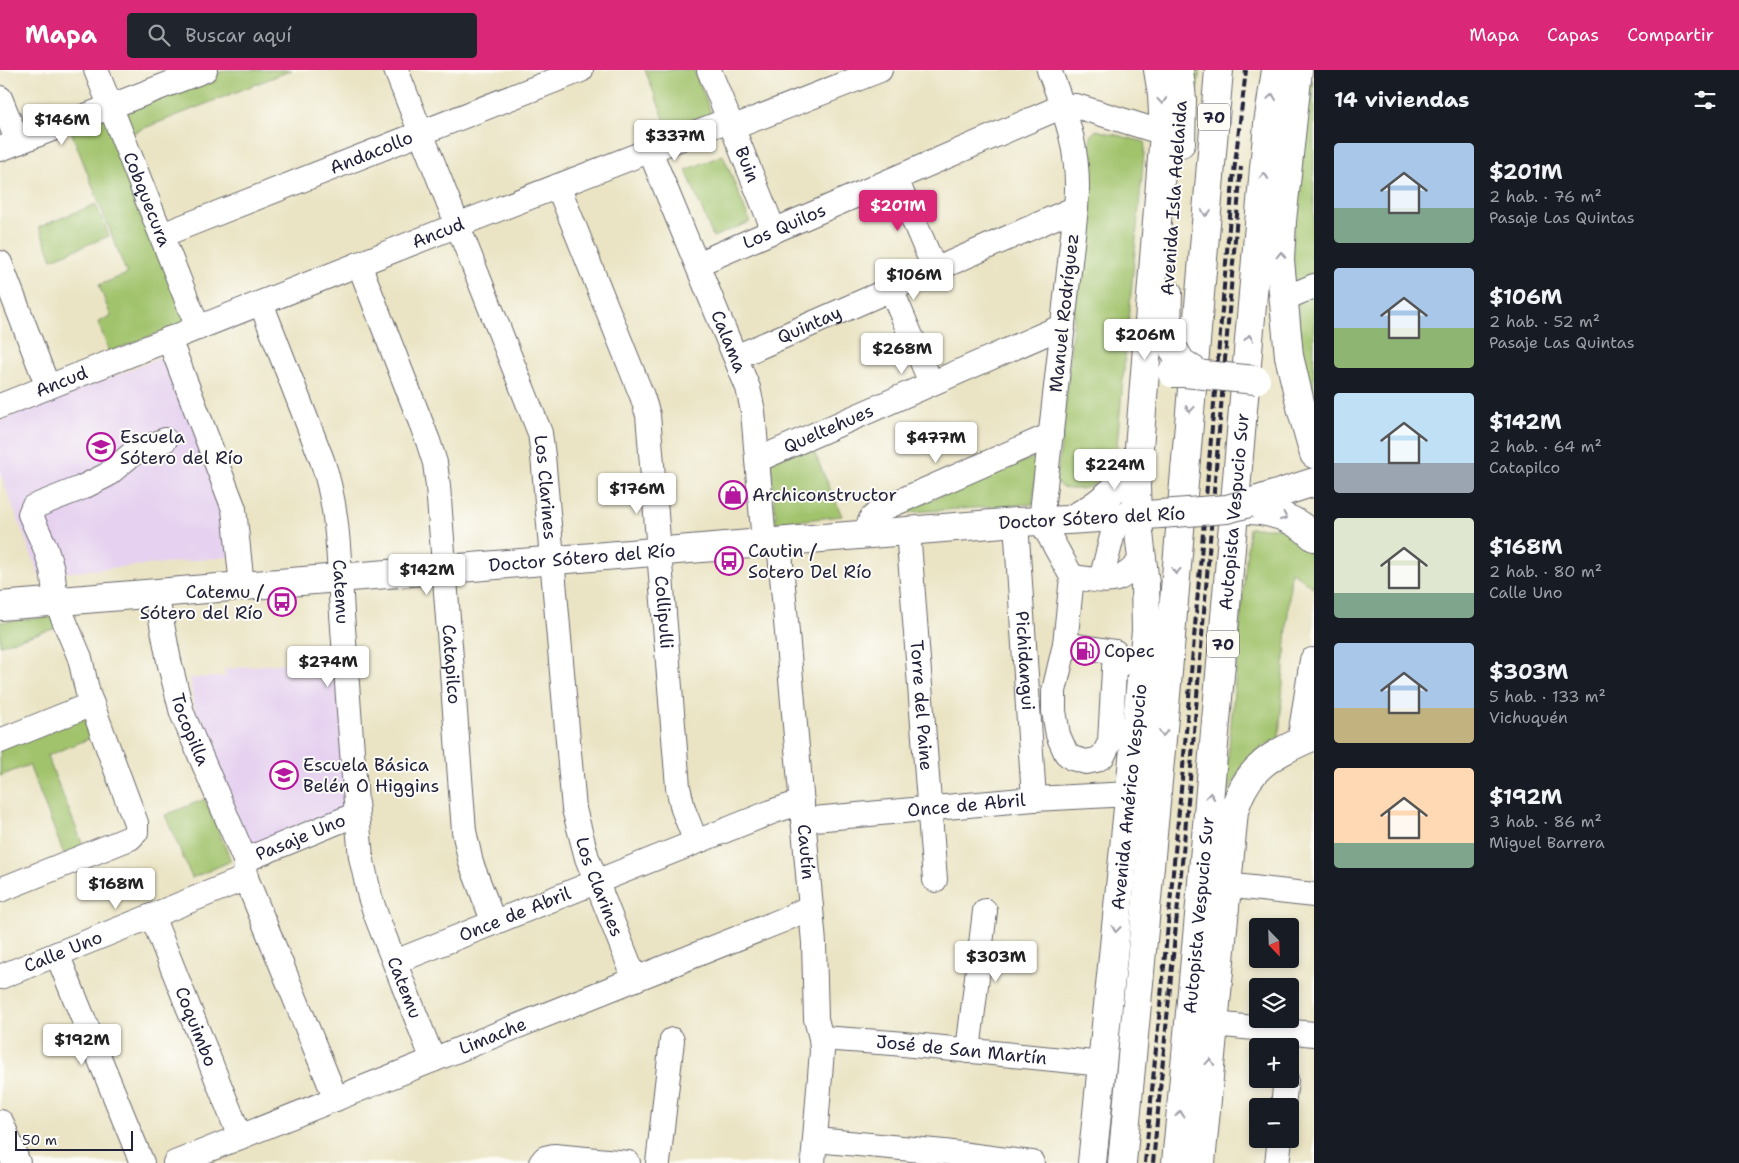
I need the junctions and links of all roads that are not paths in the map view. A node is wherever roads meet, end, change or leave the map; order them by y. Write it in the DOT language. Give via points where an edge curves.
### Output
graph roads {
  1 [pos="96,70"];
  2 [pos="205,70"];
  3 [pos="396,70"];
  4 [pos="581,70"];
  5 [pos="709,70"];
  6 [pos="880,70"];
  7 [pos="1049,70"];
  8 [pos="1158,70"];
  9 [pos="1179,70"];
  10 [pos="1219,70"];
  11 [pos="1296,71"];
  12 [pos="827,80"];
  13 [pos="0,98"];
  14 [pos="1063,106"];
  15 [pos="111,107"];
  16 [pos="730,124"];
  17 [pos="1164,132"];
  18 [pos="421,133"];
  19 [pos="9,146"];
  20 [pos="650,151"];
  21 [pos="896,179"];
  22 [pos="558,186"];
  23 [pos="1076,208"];
  24 [pos="458,225"];
  25 [pos="774,231"];
  26 [pos="162,235"];
  27 [pos="0,263"];
  28 [pos="359,264"];
  29 [pos="697,264"];
  30 [pos="935,270"];
  31 [pos="1314,286"];
  32 [pos="891,290"];
  33 [pos="1283,299"];
  34 [pos="261,303"];
  35 [pos="1063,326"];
  36 [pos="198,328"];
  37 [pos="169,339"];
  38 [pos="736,357"];
  39 [pos="1173,362"];
  40 [pos="932,383"];
  41 [pos="48,387"];
  42 [pos="1143,389"];
  43 [pos="1305,393"];
  44 [pos="0,406"];
  45 [pos="1051,435"];
  46 [pos="165,440"];
  47 [pos="1314,454"];
  48 [pos="757,460"];
  49 [pos="1137,465"];
  50 [pos="1314,482"];
  51 [pos="1242,507"];
  52 [pos="1138,516"];
  53 [pos="1042,521"];
  54 [pos="908,530"];
  55 [pos="865,534"];
  56 [pos="1314,537"];
  57 [pos="772,542"];
  58 [pos="660,551"];
  59 [pos="1143,558"];
  60 [pos="552,560"];
  61 [pos="444,569"];
  62 [pos="340,578"];
  63 [pos="1072,578"];
  64 [pos="1107,581"];
  65 [pos="242,586"];
  66 [pos="156,593"];
  67 [pos="56,601"];
  68 [pos="0,606"];
  69 [pos="1065,644"];
  70 [pos="1115,652"];
  71 [pos="1312,660"];
  72 [pos="1141,680"];
  73 [pos="92,704"];
  74 [pos="1310,706"];
  75 [pos="1110,736"];
  76 [pos="1306,739"];
  77 [pos="0,741"];
  78 [pos="1134,757"];
  79 [pos="1130,794"];
  80 [pos="1034,800"];
  81 [pos="930,809"];
  82 [pos="803,811"];
  83 [pos="357,814"];
  84 [pos="696,842"];
  85 [pos="246,869"];
  86 [pos="935,880"];
  87 [pos="596,882"];
  88 [pos="1,885"];
  89 [pos="1226,885"];
  90 [pos="1314,895"];
  91 [pos="811,907"];
  92 [pos="985,911"];
  93 [pos="152,916"];
  94 [pos="494,923"];
  95 [pos="57,954"];
  96 [pos="394,962"];
  97 [pos="0,977"];
  98 [pos="635,979"];
  99 [pos="1214,1024"];
  100 [pos="1298,1037"];
  101 [pos="821,1038"];
  102 [pos="672,1040"];
  103 [pos="968,1051"];
  104 [pos="433,1060"];
  105 [pos="1103,1064"];
  106 [pos="336,1099"];
  107 [pos="0,1124"];
  108 [pos="240,1137"];
  109 [pos="816,1140"];
  110 [pos="1279,1148"];
  111 [pos="944,1158"];
  112 [pos="543,1160"];
  113 [pos="16,1163"];
  114 [pos="142,1163"];
  115 [pos="175,1163"];
  116 [pos="628,1163"];
  117 [pos="658,1163"];
  118 [pos="813,1163"];
  119 [pos="1032,1163"];
  120 [pos="1092,1163"];
  121 [pos="1122,1163"];
  122 [pos="1176,1163"];
  123 [pos="1201,1163"];
  124 [pos="1277,1163"];
  1 -- 15 [label="street, Cobquecura"];
  2 -- 15 [label="street"];
  3 -- 18 [label="street, Los Clarines"];
  4 -- 18 [label="street, Andacollo"];
  5 -- 16 [label="street, Buin"];
  6 -- 12 [label="street, Ancud"];
  7 -- 14 [label="street, Manuel Rodríguez"];
  8 -- 17 [label="main road, Avenida Américo Vespucio, one-way"];
  9 -- 39 [label="main road, Avenida Isla Adelaida" via="1181,149 1166,319"];
  10 -- 121 [label="main road, 70, one-way" via="1166,697"];
  33 -- 11 [label="main road, one-way" via="1282,221"];
  122 -- 11 [label="main road, Autopista Vespucio Sur / 70, one-way" via="1268,124"];
  12 -- 16 [label="street, Ancud" via="742,124"];
  13 -- 19 [label="street"];
  14 -- 17 [label="street" via="1076,106"];
  14 -- 21 [label="street, Los Quilos"];
  14 -- 23 [label="street, Manuel Rodríguez" via="1077,160"];
  15 -- 19 [label="street"];
  15 -- 26 [label="street, Cobquecura"];
  16 -- 20 [label="street, Ancud" via="718,124"];
  16 -- 25 [label="street, Buin"];
  17 -- 42 [label="main road, Avenida Américo Vespucio"];
  18 -- 24 [label="street, Los Clarines"];
  18 -- 26 [label="street, Andacollo"];
  20 -- 22 [label="street, Ancud"];
  20 -- 29 [label="street, Calama"];
  21 -- 25 [label="street, Los Quilos"];
  21 -- 30 [label="street"];
  22 -- 24 [label="street, Ancud"];
  22 -- 58 [label="street, Collipulli" via="646,405"];
  23 -- 30 [label="street, Quintay"];
  23 -- 35 [label="street, Manuel Rodríguez"];
  24 -- 28 [label="street, Ancud"];
  24 -- 60 [label="street, Los Clarines" via="540,433"];
  25 -- 29 [label="street, Los Quilos"];
  26 -- 36 [label="street, Cobquecura"];
  27 -- 41 [label="street"];
  28 -- 34 [label="street, Ancud"];
  28 -- 61 [label="street, Catapilco" via="432,452"];
  29 -- 38 [label="street, Calama"];
  30 -- 32 [label="street, Quintay"];
  31 -- 33 [label="street"];
  32 -- 38 [label="street, Quintay"];
  32 -- 40 [label="street"];
  33 -- 43 [label="main road" via="1289,356"];
  34 -- 36 [label="street, Ancud"];
  34 -- 62 [label="street, Catemu" via="326,473 334,511"];
  35 -- 40 [label="street, Queltehues"];
  35 -- 45 [label="street, Manuel Rodríguez"];
  36 -- 37 [label="street, Ancud"];
  37 -- 41 [label="street, Ancud"];
  37 -- 65 [label="street" via="234,509"];
  38 -- 48 [label="street, Calama" via="751,398"];
  39 -- 42 [label="main road"];
  39 -- 43 [label="main road, Avenida Isla Adelaida, bridge" via="1181,362 1199,374 1256,380"];
  40 -- 48 [label="street, Queltehues"];
  41 -- 44 [label="street, Ancud"];
  42 -- 49 [label="main road, Avenida Américo Vespucio"];
  43 -- 47 [label="main road"];
  45 -- 53 [label="street, Manuel Rodríguez"];
  45 -- 55 [label="street" via="882,509 871,519"];
  46 -- 67 [label="street" via="132,454 107,474 81,488 33,507 30,514 50,562"];
  48 -- 57 [label="street, Calama"];
  49 -- 52 [label="main road, Avenida Américo Vespucio"];
  49 -- 53 [label="main road" via="1094,507"];
  50 -- 51 [label="main road, Doctor Sótero del Río"];
  51 -- 52 [label="main road, Doctor Sótero del Río, bridge"];
  51 -- 56 [label="main road, one-way" via="1287,518"];
  52 -- 53 [label="main road, Doctor Sótero del Río"];
  52 -- 59 [label="main road, Avenida Américo Vespucio"];
  52 -- 64 [label="street"];
  53 -- 54 [label="main road, Doctor Sótero del Río"];
  53 -- 63 [label="street"];
  53 -- 80 [label="street, Pichidangui"];
  54 -- 55 [label="main road, Doctor Sótero del Río"];
  54 -- 81 [label="street, Torre del Paine"];
  55 -- 57 [label="main road, Doctor Sótero del Río"];
  57 -- 58 [label="main road, Doctor Sótero del Río"];
  57 -- 82 [label="street, Cautín"];
  58 -- 60 [label="main road, Doctor Sótero del Río"];
  58 -- 84 [label="street, Collipulli" via="678,786"];
  59 -- 64 [label="street" via="1124,577"];
  59 -- 72 [label="main road, Avenida Américo Vespucio" via="1146,631"];
  60 -- 61 [label="main road, Doctor Sótero del Río"];
  60 -- 87 [label="street, Los Clarines" via="574,809"];
  61 -- 62 [label="main road, Doctor Sótero del Río"];
  61 -- 94 [label="street, Catapilco" via="464,831 471,863"];
  62 -- 65 [label="main road, Doctor Sótero del Río"];
  62 -- 83 [label="street, Catemu"];
  63 -- 64 [label="street"];
  63 -- 69 [label="street"];
  65 -- 66 [label="main road, Doctor Sótero del Río"];
  66 -- 67 [label="main road, Doctor Sótero del Río"];
  66 -- 85 [label="street, Tocopilla" via="182,712"];
  67 -- 68 [label="main road, Doctor Sótero del Río"];
  67 -- 73 [label="street" via="80,658"];
  69 -- 70 [label="street"];
  69 -- 75 [label="street" via="1054,700 1062,746 1072,758 1091,762 1105,753"];
  70 -- 72 [label="street"];
  70 -- 75 [label="street"];
  71 -- 74 [label="street"];
  72 -- 78 [label="main road, Avenida Américo Vespucio"];
  73 -- 77 [label="street"];
  73 -- 88 [label="street" via="136,823 136,832 130,838"];
  74 -- 76 [label="street"];
  75 -- 78 [label="street"];
  76 -- 89 [label="main road" via="1264,761 1240,792 1233,816"];
  78 -- 79 [label="main road, Avenida Américo Vespucio"];
  79 -- 80 [label="street, Once de Abril"];
  79 -- 105 [label="main road, Avenida Américo Vespucio, one-way"];
  80 -- 81 [label="street, Once de Abril"];
  81 -- 82 [label="street, Once de Abril"];
  81 -- 86 [label="street, Torre del Paine"];
  82 -- 84 [label="street, Once de Abril"];
  82 -- 91 [label="street, Cautín"];
  83 -- 85 [label="street, Pasaje Uno"];
  83 -- 96 [label="street, Catemu" via="364,875"];
  84 -- 87 [label="street, Once de Abril"];
  85 -- 93 [label="street, Calle Uno"];
  85 -- 106 [label="street, Tocopilla"];
  87 -- 94 [label="street, Once de Abril"];
  87 -- 98 [label="street, Los Clarines"];
  89 -- 90 [label="street"];
  89 -- 99 [label="main road"];
  91 -- 98 [label="street, Limache"];
  91 -- 101 [label="street, Cautín" via="816,1019"];
  92 -- 103 [label="street"];
  93 -- 95 [label="street, Calle Uno"];
  93 -- 108 [label="street, Coquimbo"];
  94 -- 96 [label="street, Once de Abril"];
  95 -- 97 [label="street, Calle Uno"];
  95 -- 114 [label="street"];
  96 -- 104 [label="street, Catemu"];
  98 -- 104 [label="street, Limache"];
  99 -- 100 [label="street"];
  123 -- 99 [label="main road, one-way"];
  101 -- 103 [label="street, José de San Martín"];
  101 -- 109 [label="street, Cautín"];
  102 -- 117 [label="street"];
  103 -- 105 [label="street, José de San Martín"];
  104 -- 106 [label="street, Limache"];
  105 -- 120 [label="main road, Avenida Américo Vespucio"];
  106 -- 108 [label="street, Limache"];
  107 -- 113 [label="main road"];
  108 -- 115 [label="street, Limache"];
  109 -- 111 [label="street"];
  109 -- 118 [label="street, Cautín"];
  110 -- 124 [label="street"];
  111 -- 119 [label="street"];
  112 -- 116 [label="street" via="554,1156"];
}
